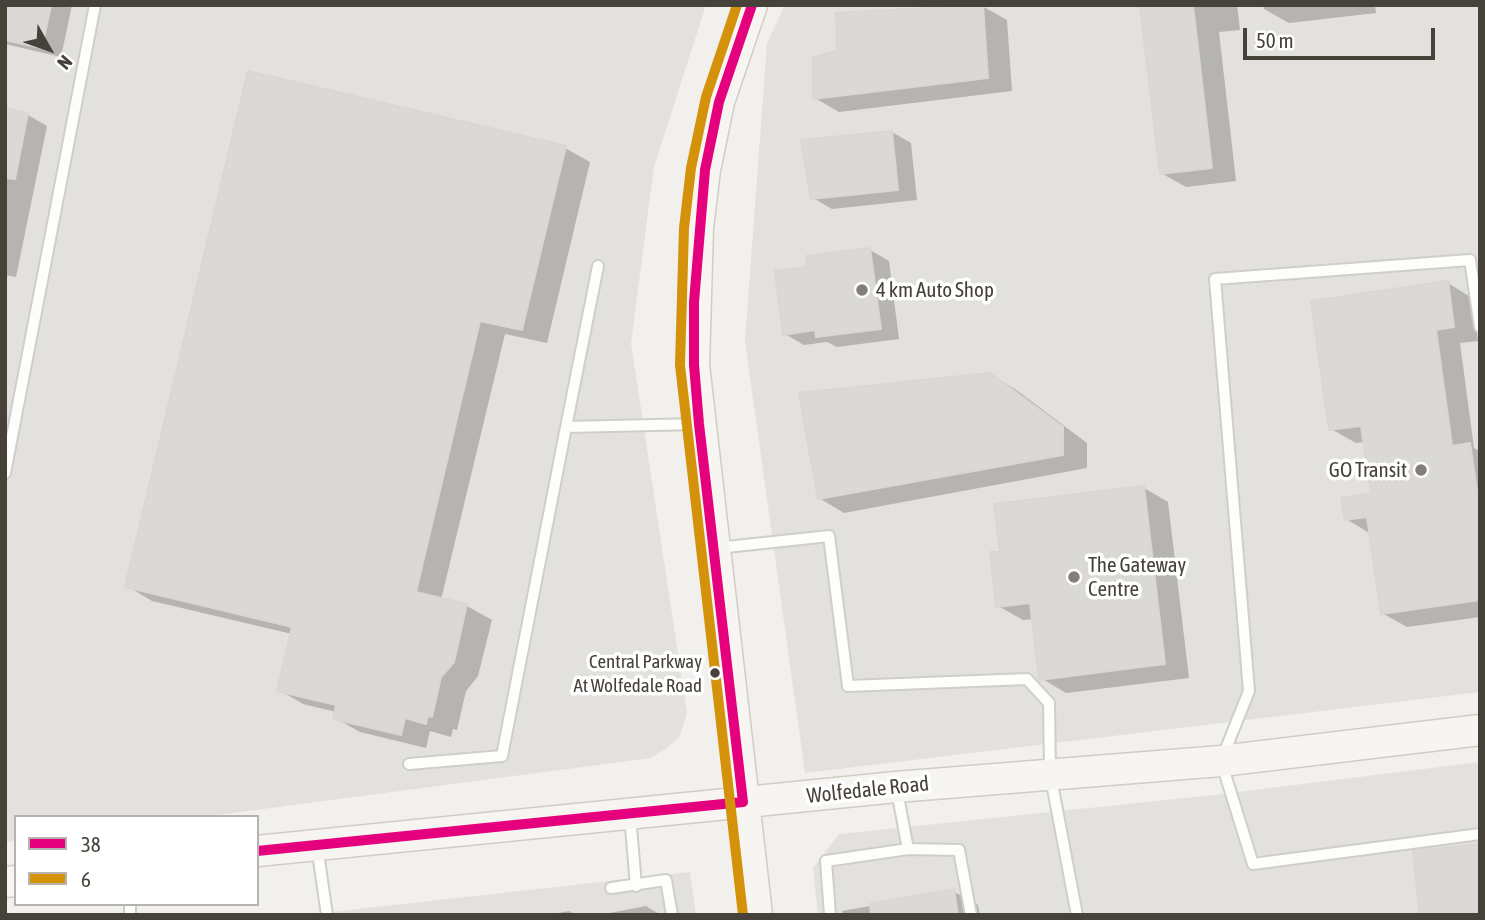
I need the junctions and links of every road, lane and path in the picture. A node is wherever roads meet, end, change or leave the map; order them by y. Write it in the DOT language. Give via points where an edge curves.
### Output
graph roads {
  1 [pos="95,5"];
  2 [pos="752,5"];
  3 [pos="598,266"];
  4 [pos="1480,327"];
  5 [pos="699,424"];
  6 [pos="566,427"];
  7 [pos="5,473"];
  8 [pos="714,549"];
  9 [pos="1480,730"];
  10 [pos="1221,761"];
  11 [pos="409,764"];
  12 [pos="1049,773"];
  13 [pos="896,787"];
  14 [pos="743,802"];
  15 [pos="630,814"];
  16 [pos="1480,834"];
  17 [pos="317,844"];
  18 [pos="908,849"];
  19 [pos="259,851"];
  20 [pos="636,886"];
  21 [pos="611,888"];
  22 [pos="327,915"];
  23 [pos="672,915"];
  24 [pos="757,915"];
  25 [pos="830,915"];
  26 [pos="971,915"];
  27 [pos="1077,915"];
  1 -- 7 [label="lane"];
  2 -- 5 [label="street" via="719,102 705,170 694,302"];
  3 -- 6 [label="lane"];
  4 -- 10 [label="lane" via="1470,260 1215,279 1249,691"];
  5 -- 6 [label="lane"];
  5 -- 8 [label="street"];
  6 -- 11 [label="lane" via="502,756"];
  8 -- 12 [label="lane" via="829,536 848,686 1027,679 1049,703"];
  8 -- 14 [label="street"];
  9 -- 10 [label="street, Wolfedale Road"];
  10 -- 12 [label="street, Wolfedale Road"];
  10 -- 16 [label="lane" via="1253,864"];
  12 -- 13 [label="street, Wolfedale Road"];
  12 -- 27 [label="lane"];
  13 -- 14 [label="street, Wolfedale Road"];
  13 -- 18 [label="lane"];
  14 -- 15 [label="street, Wolfedale Road"];
  14 -- 24 [label="street"];
  15 -- 17 [label="street, Wolfedale Road"];
  15 -- 20 [label="lane"];
  17 -- 19 [label="street, Wolfedale Road"];
  17 -- 22 [label="lane"];
  18 -- 25 [label="lane" via="826,861"];
  18 -- 26 [label="lane" via="959,850"];
  20 -- 21 [label="lane"];
  20 -- 23 [label="lane" via="666,880"];
}
